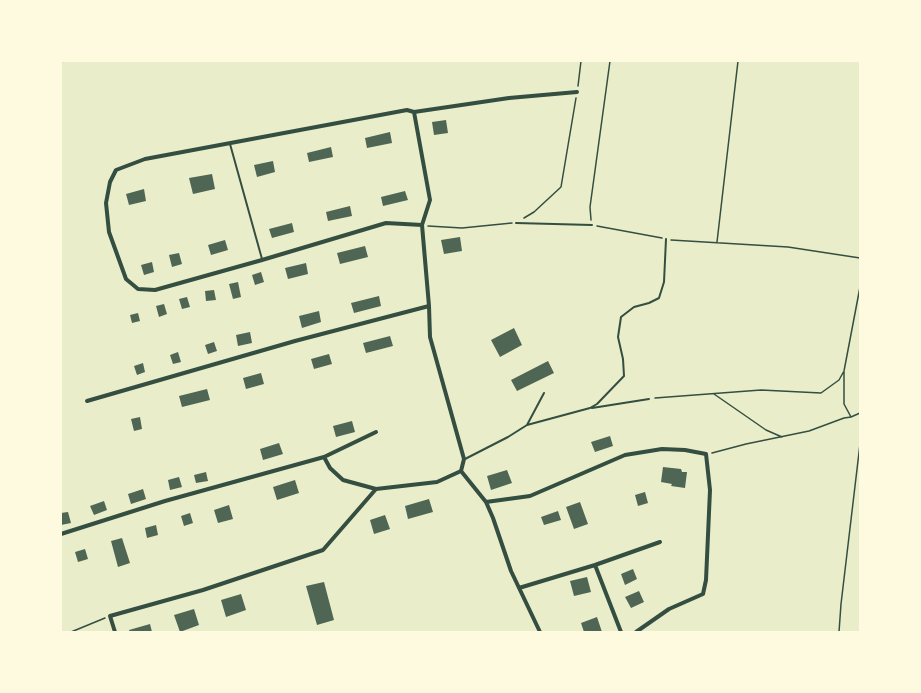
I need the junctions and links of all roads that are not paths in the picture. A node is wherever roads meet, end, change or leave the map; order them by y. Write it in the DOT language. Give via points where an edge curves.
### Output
graph roads {
  1 [pos="577,92"];
  2 [pos="414,112"];
  3 [pos="230,143"];
  4 [pos="516,223"];
  5 [pos="422,225"];
  6 [pos="592,225"];
  7 [pos="666,239"];
  8 [pos="262,260"];
  9 [pos="429,306"];
  10 [pos="544,392"];
  11 [pos="649,399"];
  12 [pos="87,401"];
  13 [pos="590,408"];
  14 [pos="528,425"];
  15 [pos="376,432"];
  16 [pos="324,457"];
  17 [pos="464,459"];
  18 [pos="461,470"];
  19 [pos="376,489"];
  20 [pos="486,502"];
  21 [pos="61,534"];
  22 [pos="660,542"];
  23 [pos="595,565"];
  24 [pos="519,588"];
  25 [pos="115,632"];
  26 [pos="540,632"];
  27 [pos="621,632"];
  28 [pos="636,632"];
  1 -- 2 [label="street" via="509,98"];
  2 -- 3 [label="street" via="407,110"];
  2 -- 5 [label="street" via="430,200"];
  3 -- 8 [label="lane"];
  3 -- 8 [label="street" via="145,159 116,170 110,182 106,203 109,232 126,280 138,289 155,290"];
  4 -- 6 [label="lane"];
  5 -- 8 [label="street" via="386,223"];
  5 -- 9 [label="street"];
  7 -- 13 [label="lane" via="664,282 659,298 634,307 621,317 618,338 624,376"];
  9 -- 12 [label="street" via="295,341"];
  9 -- 17 [label="street" via="430,337"];
  10 -- 14 [label="lane"];
  11 -- 13 [label="lane"];
  13 -- 14 [label="lane"];
  14 -- 17 [label="lane"];
  15 -- 16 [label="street"];
  16 -- 19 [label="street" via="330,468 343,480"];
  16 -- 21 [label="street" via="164,501"];
  17 -- 18 [label="street"];
  18 -- 19 [label="street" via="437,482"];
  18 -- 20 [label="street"];
  19 -- 25 [label="street" via="323,550 202,590 110,616"];
  20 -- 24 [label="street"];
  20 -- 28 [label="street" via="530,496 625,455 662,449 706,454 710,490 706,580 703,594 669,609"];
  22 -- 23 [label="street"];
  23 -- 24 [label="street"];
  23 -- 27 [label="street"];
  24 -- 26 [label="street"];
}
